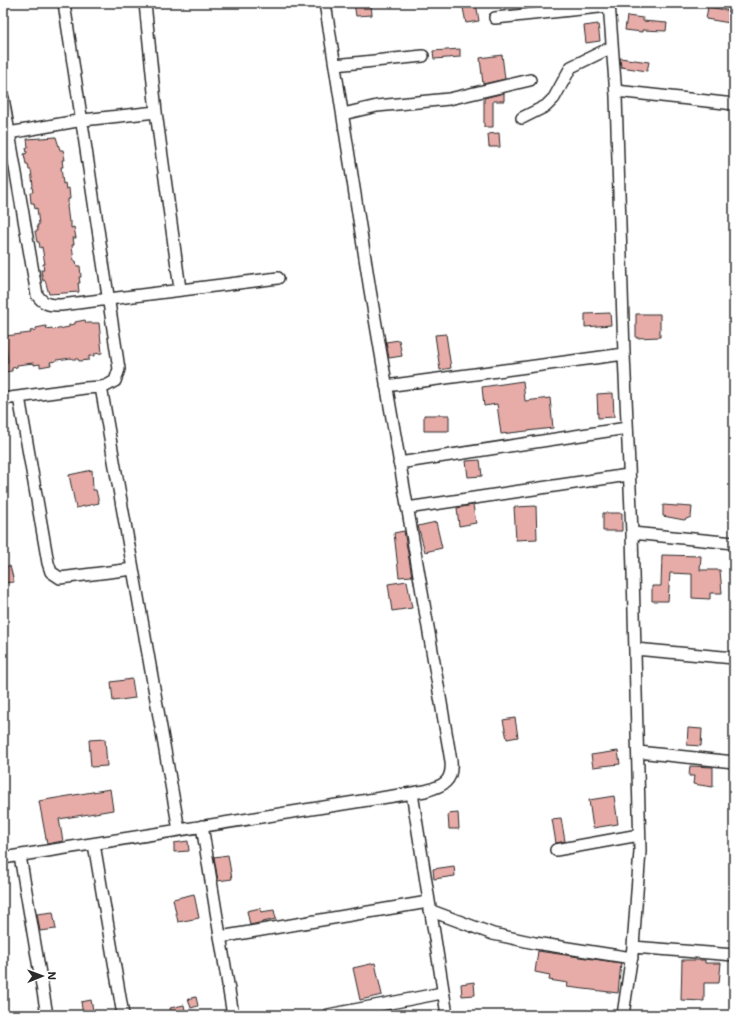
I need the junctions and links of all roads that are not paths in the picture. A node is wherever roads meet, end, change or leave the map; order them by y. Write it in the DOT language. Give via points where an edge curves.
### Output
graph roads {
  1 [pos="64,3"];
  2 [pos="145,3"];
  3 [pos="325,3"];
  4 [pos="609,5"];
  5 [pos="495,18"];
  6 [pos="612,46"];
  7 [pos="423,56"];
  8 [pos="335,65"];
  9 [pos="530,80"];
  10 [pos="616,91"];
  11 [pos="3,98"];
  12 [pos="734,104"];
  13 [pos="156,112"];
  14 [pos="343,114"];
  15 [pos="522,118"];
  16 [pos="83,120"];
  17 [pos="6,134"];
  18 [pos="278,278"];
  19 [pos="180,290"];
  20 [pos="108,298"];
  21 [pos="624,354"];
  22 [pos="386,386"];
  23 [pos="102,387"];
  24 [pos="19,397"];
  25 [pos="3,399"];
  26 [pos="627,428"];
  27 [pos="400,463"];
  28 [pos="628,475"];
  29 [pos="407,508"];
  30 [pos="632,533"];
  31 [pos="734,543"];
  32 [pos="133,569"];
  33 [pos="635,649"];
  34 [pos="734,658"];
  35 [pos="638,752"];
  36 [pos="734,762"];
  37 [pos="412,793"];
  38 [pos="202,826"];
  39 [pos="179,830"];
  40 [pos="639,835"];
  41 [pos="94,844"];
  42 [pos="556,850"];
  43 [pos="20,856"];
  44 [pos="3,858"];
  45 [pos="428,906"];
  46 [pos="220,937"];
  47 [pos="633,953"];
  48 [pos="734,955"];
  49 [pos="442,993"];
  50 [pos="47,1015"];
  51 [pos="123,1015"];
  52 [pos="233,1015"];
  53 [pos="328,1015"];
  54 [pos="447,1015"];
  55 [pos="623,1015"];
  1 -- 16 [label="street"];
  2 -- 13 [label="street"];
  3 -- 8 [label="street"];
  4 -- 5 [label="street"];
  4 -- 6 [label="street"];
  6 -- 10 [label="street"];
  6 -- 15 [label="street" via="570,67 554,98 546,106"];
  7 -- 8 [label="street"];
  8 -- 14 [label="street"];
  9 -- 14 [label="street" via="449,99 377,106"];
  10 -- 12 [label="street"];
  10 -- 21 [label="street"];
  11 -- 17 [label="street"];
  13 -- 16 [label="street"];
  13 -- 19 [label="street"];
  14 -- 22 [label="street"];
  16 -- 17 [label="street"];
  16 -- 20 [label="street"];
  17 -- 20 [label="street" via="37,295 41,301 52,305"];
  18 -- 19 [label="street"];
  19 -- 20 [label="street"];
  20 -- 23 [label="street" via="119,369 115,381"];
  21 -- 22 [label="street"];
  21 -- 26 [label="street"];
  22 -- 27 [label="street"];
  23 -- 24 [label="street"];
  23 -- 32 [label="street"];
  24 -- 25 [label="street"];
  24 -- 32 [label="street" via="51,572 60,578"];
  26 -- 27 [label="street"];
  26 -- 28 [label="street"];
  27 -- 29 [label="street"];
  28 -- 29 [label="street"];
  28 -- 30 [label="street"];
  29 -- 37 [label="street" via="452,769 446,782 438,787"];
  30 -- 31 [label="street"];
  30 -- 33 [label="street"];
  32 -- 39 [label="street"];
  33 -- 34 [label="street"];
  33 -- 35 [label="street"];
  35 -- 36 [label="street"];
  35 -- 40 [label="street"];
  37 -- 38 [label="street"];
  37 -- 45 [label="street"];
  38 -- 39 [label="street"];
  38 -- 46 [label="street"];
  39 -- 41 [label="street"];
  40 -- 42 [label="street"];
  40 -- 47 [label="street"];
  41 -- 43 [label="street"];
  41 -- 51 [label="street"];
  43 -- 44 [label="street"];
  43 -- 50 [label="street"];
  45 -- 46 [label="street"];
  45 -- 47 [label="street" via="493,934 552,946"];
  45 -- 49 [label="street"];
  46 -- 52 [label="street"];
  47 -- 48 [label="street"];
  47 -- 55 [label="street"];
  49 -- 53 [label="street"];
  49 -- 54 [label="street"];
}
